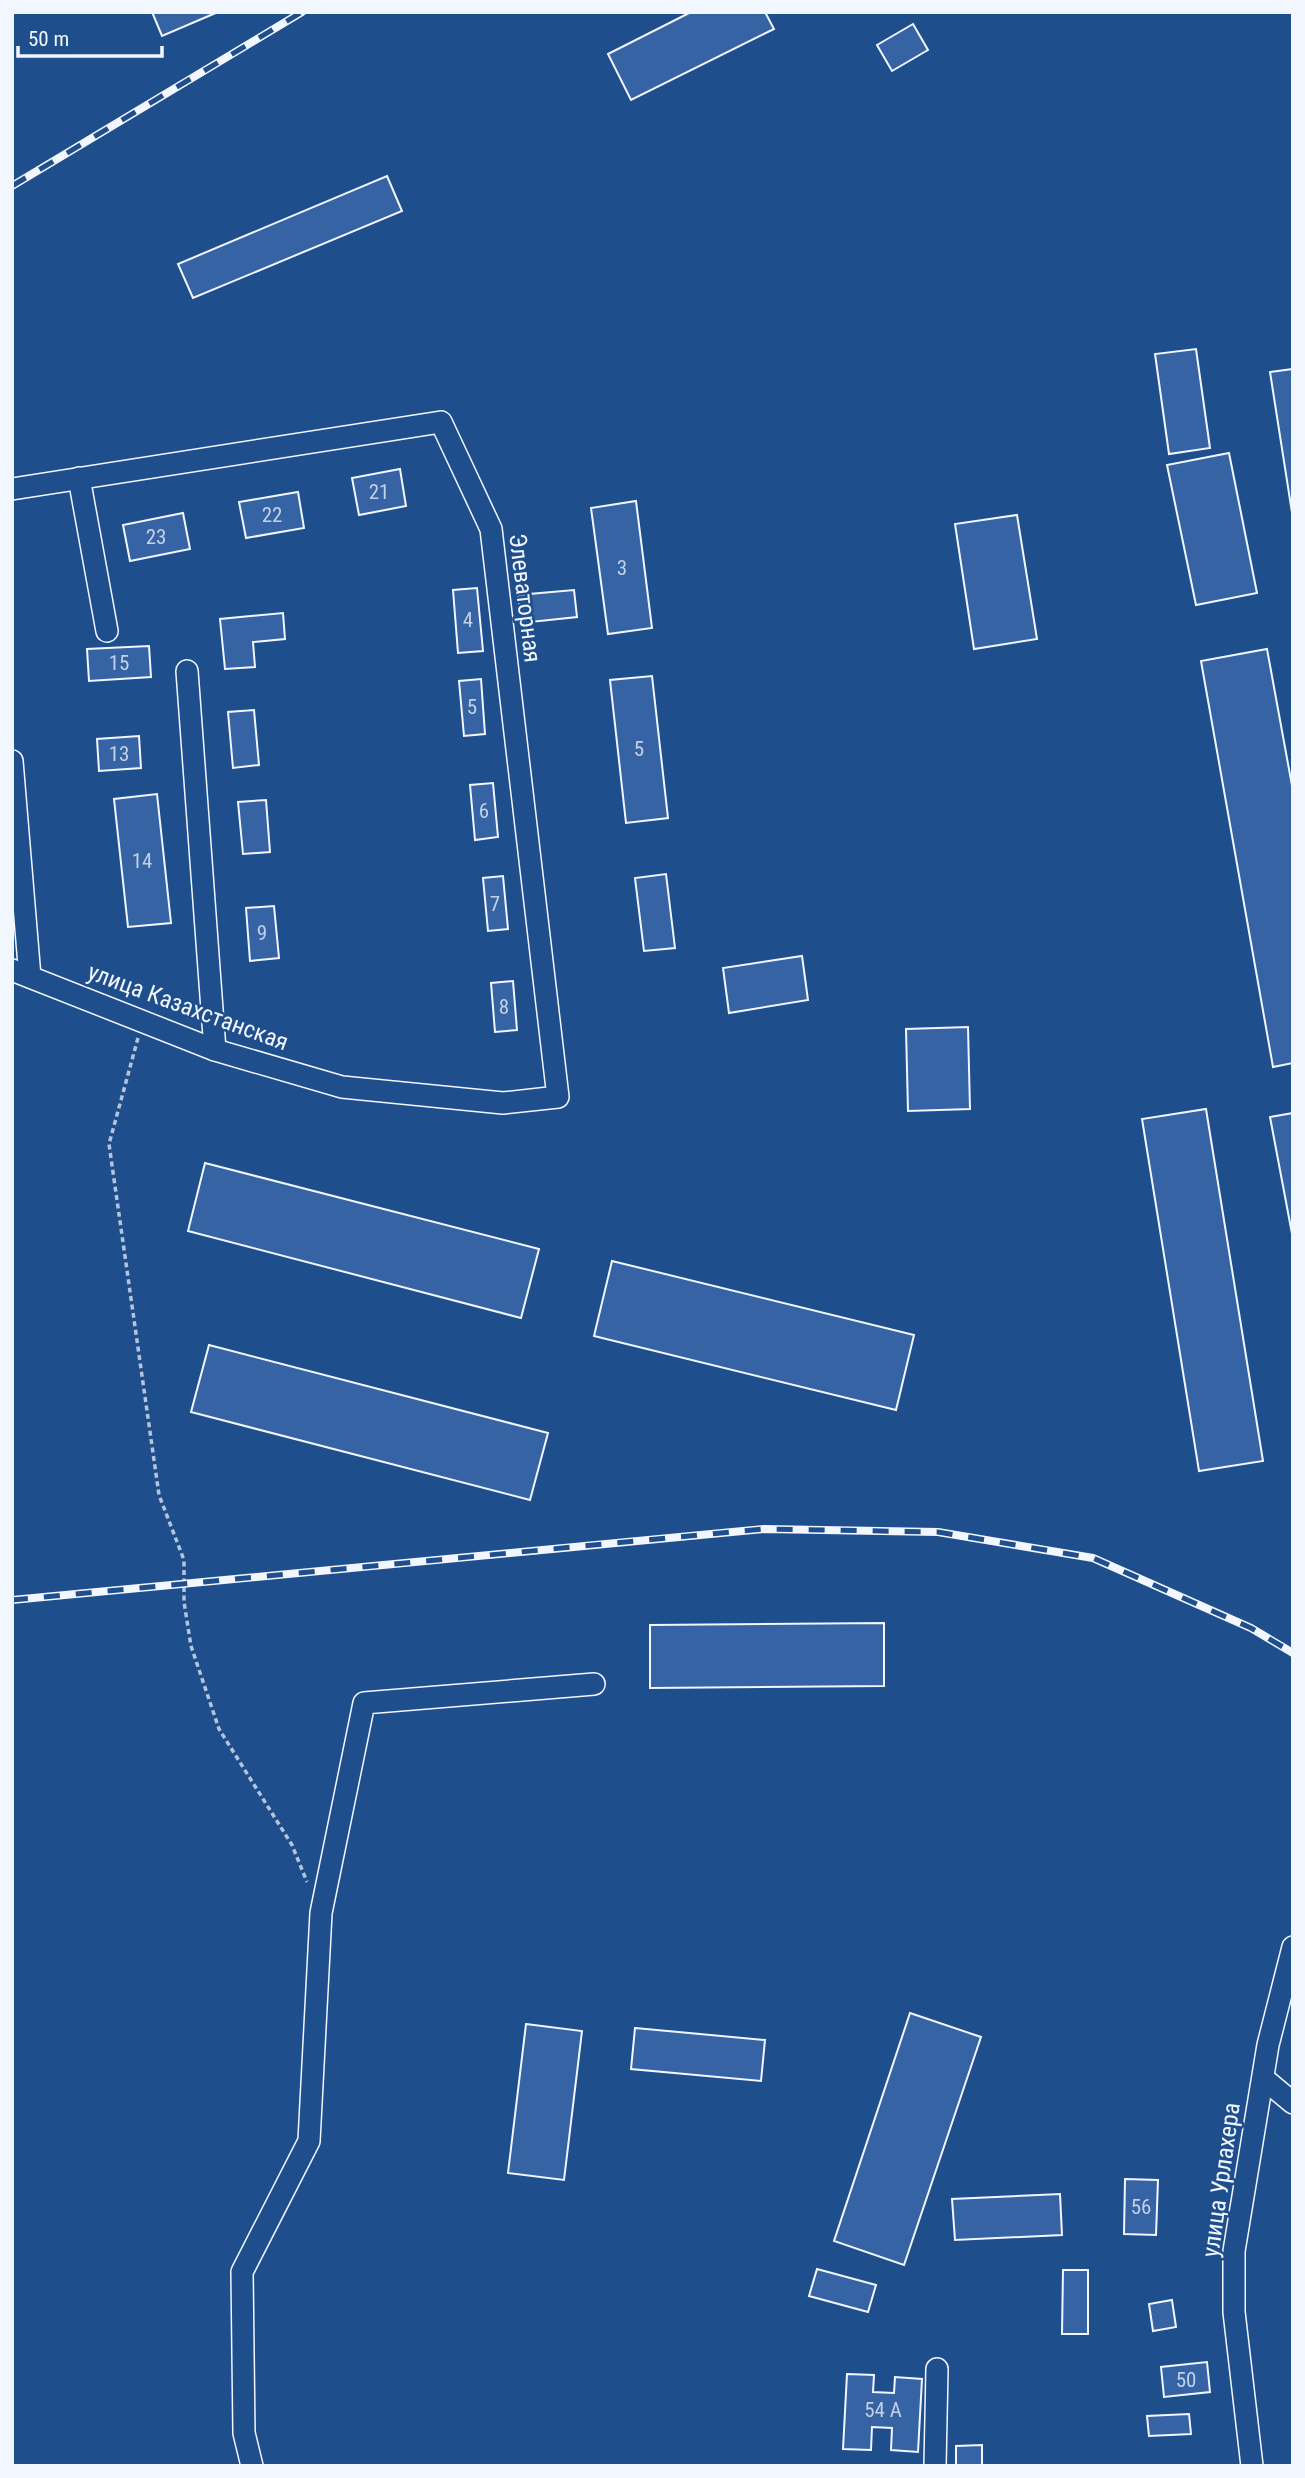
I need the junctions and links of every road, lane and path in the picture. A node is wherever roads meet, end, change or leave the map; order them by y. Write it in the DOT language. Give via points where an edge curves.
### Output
graph roads {
  1 [pos="79,478"];
  2 [pos="12,489"];
  3 [pos="107,631"];
  4 [pos="187,671"];
  5 [pos="12,761"];
  6 [pos="21,974"];
  7 [pos="142,1021"];
  8 [pos="215,1050"];
  9 [pos="558,1097"];
  10 [pos="594,1684"];
  11 [pos="321,1913"];
  12 [pos="1293,1948"];
  13 [pos="1263,2078"];
  14 [pos="1293,2103"];
  15 [pos="937,2369"];
  16 [pos="252,2466"];
  17 [pos="935,2466"];
  18 [pos="1252,2466"];
  1 -- 2 [label="street, Элеваторная"];
  1 -- 3 [label="street"];
  1 -- 9 [label="street, Элеваторная" via="441,422 492,529"];
  4 -- 8 [label="street"];
  5 -- 6 [label="street"];
  6 -- 7 [label="street, улица Казахстанская"];
  7 -- 8 [label="street, улица Казахстанская"];
  7 -- 11 [label="path" via="109,1144 159,1495 184,1560 191,1646 219,1729 292,1845"];
  8 -- 9 [label="street, улица Казахстанская" via="342,1087 503,1103"];
  10 -- 11 [label="street" via="364,1703"];
  11 -- 16 [label="street" via="309,2141 242,2272 244,2434"];
  12 -- 13 [label="street, улица Урлахера"];
  13 -- 14 [label="street"];
  13 -- 18 [label="street, улица Урлахера" via="1234,2251 1234,2312"];
  15 -- 17 [label="street"];
}
